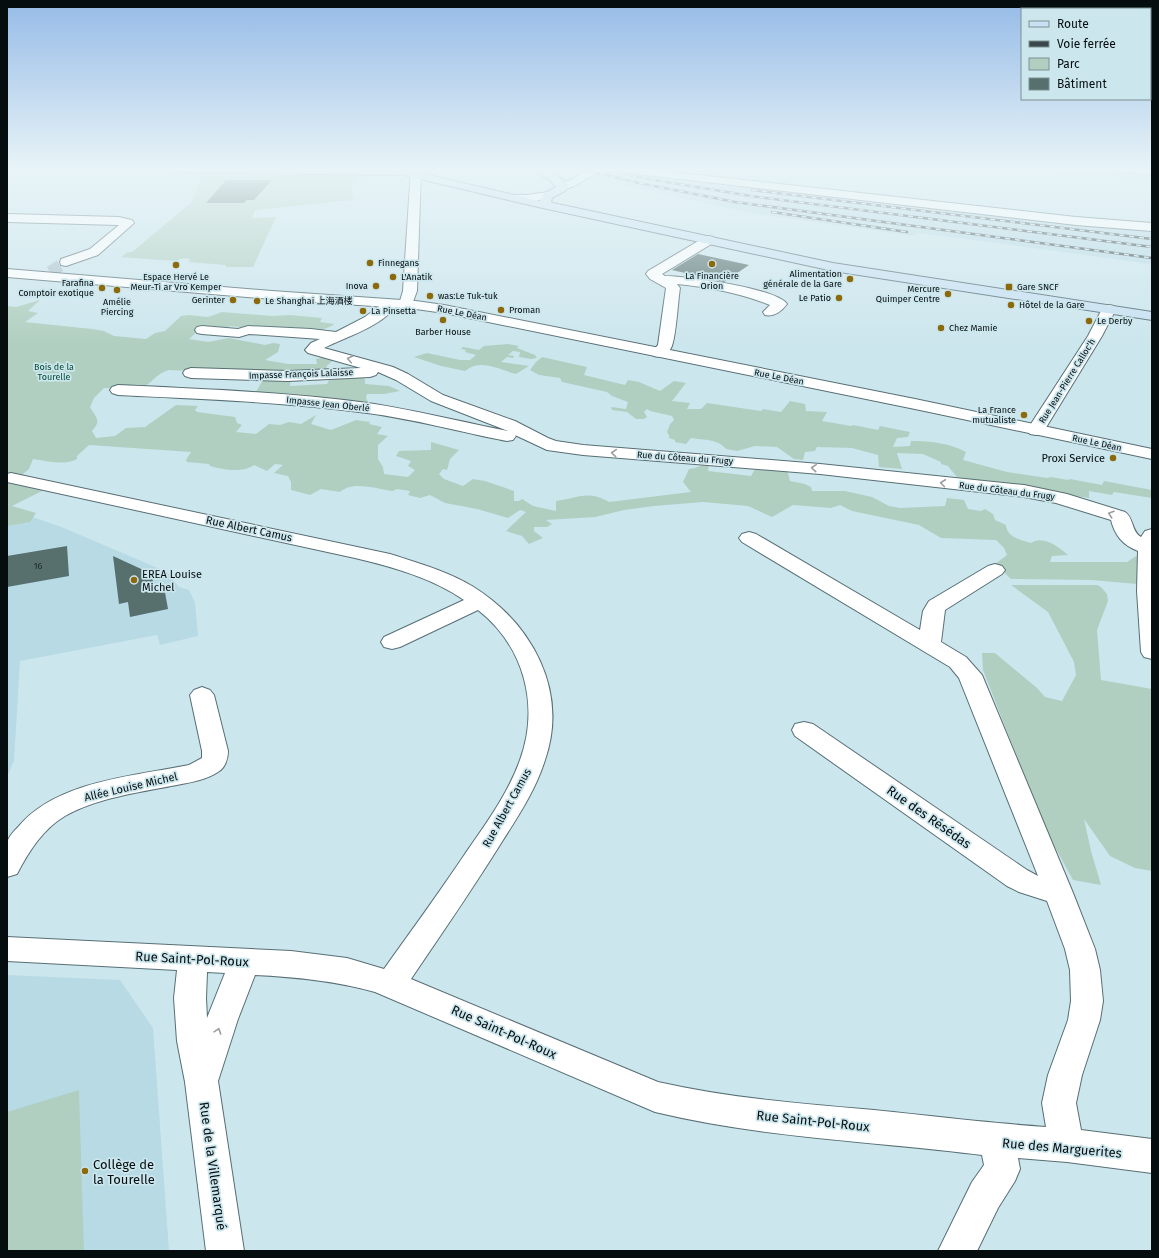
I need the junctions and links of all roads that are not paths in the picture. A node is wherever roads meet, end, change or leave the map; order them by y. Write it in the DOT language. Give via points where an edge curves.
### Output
graph roads {
  1 [pos="123,228"];
  2 [pos="414,228"];
  3 [pos="660,228"];
  4 [pos="709,240"];
  5 [pos="66,262"];
  6 [pos="7,273"];
  7 [pos="664,280"];
  8 [pos="391,304"];
  9 [pos="406,304"];
  10 [pos="1109,309"];
  11 [pos="770,312"];
  12 [pos="1152,316"];
  13 [pos="202,330"];
  14 [pos="338,337"];
  15 [pos="658,352"];
  16 [pos="387,370"];
  17 [pos="191,374"];
  18 [pos="118,390"];
  19 [pos="1036,430"];
  20 [pos="536,439"];
  21 [pos="1152,454"];
  22 [pos="11,478"];
  23 [pos="749,538"];
  24 [pos="1150,541"];
  25 [pos="995,570"];
  26 [pos="479,601"];
  27 [pos="392,642"];
  28 [pos="929,645"];
  29 [pos="1152,652"];
  30 [pos="202,695"];
  31 [pos="804,730"];
  32 [pos="7,866"];
  33 [pos="1059,893"];
  34 [pos="7,949"];
  35 [pos="193,959"];
  36 [pos="245,962"];
  37 [pos="391,984"];
  38 [pos="202,1082"];
  39 [pos="997,1140"];
  40 [pos="1067,1145"];
  41 [pos="1152,1156"];
  42 [pos="225,1251"];
  43 [pos="957,1251"];
  1 -- 5 [label="street" via="94,252"];
  2 -- 9 [label="street" via="410,291"];
  3 -- 4 [label="main road"];
  4 -- 7 [label="street" via="653,274"];
  4 -- 10 [label="main road" via="833,267"];
  6 -- 8 [label="street, Rue Le Déan" via="47,274 272,296"];
  7 -- 11 [label="street" via="704,283 780,304"];
  7 -- 15 [label="street" via="673,290 665,346"];
  8 -- 9 [label="street, Rue Le Déan"];
  8 -- 14 [label="street, Rue du Côteau du Frugy" via="359,327"];
  9 -- 15 [label="street, Rue Le Déan" via="452,310"];
  10 -- 12 [label="main road"];
  10 -- 19 [label="street, Rue Jean-Pierre Calloc'h" via="1096,336"];
  13 -- 14 [label="street" via="311,333"];
  16 -- 14 [label="street, Rue du Côteau du Frugy, one-way" via="313,350"];
  15 -- 19 [label="street, Rue Le Déan"];
  16 -- 17 [label="street, Impasse François Lalaisse" via="288,376"];
  16 -- 20 [label="street, Rue du Côteau du Frugy" via="437,398 509,425"];
  18 -- 20 [label="street, Impasse Jean Oberlé" via="270,398 350,406"];
  19 -- 21 [label="street, Rue Le Déan"];
  24 -- 20 [label="street, Rue du Côteau du Frugy, one-way" via="1133,541 1124,532 1118,516 1051,496 820,469 583,450 553,446"];
  22 -- 26 [label="street, Rue Albert Camus" via="388,560 448,581"];
  23 -- 28 [label="street"];
  24 -- 29 [label="street" via="1149,615"];
  25 -- 28 [label="street" via="937,606"];
  26 -- 27 [label="street"];
  26 -- 37 [label="street, Rue Albert Camus" via="496,615 519,641 534,671 540,699 539,737 527,774 504,816"];
  28 -- 33 [label="street" via="958,662 970,675"];
  30 -- 32 [label="street, Allée Louise Michel" via="215,751 212,763 199,771 85,797 63,806 44,816 33,826"];
  31 -- 33 [label="street, Rue des Résédas" via="1017,878"];
  33 -- 40 [label="street" via="1080,949 1087,988 1084,1020 1065,1075 1059,1103"];
  34 -- 35 [label="street, Rue Saint-Pol-Roux"];
  35 -- 36 [label="street, Rue Saint-Pol-Roux"];
  35 -- 38 [label="street, Rue de la Villemarqué" via="191,1019"];
  36 -- 37 [label="street, Rue Saint-Pol-Roux" via="320,967 367,976"];
  38 -- 36 [label="street, Rue de la Villemarqué, one-way" via="222,1019"];
  37 -- 39 [label="street, Rue Saint-Pol-Roux" via="655,1097 742,1114"];
  38 -- 42 [label="street, Rue de la Villemarqué"];
  39 -- 40 [label="street, Rue des Marguerites"];
  39 -- 43 [label="street, Rue des Marguerites" via="1002,1168"];
  40 -- 41 [label="street, Rue des Marguerites"];
}
